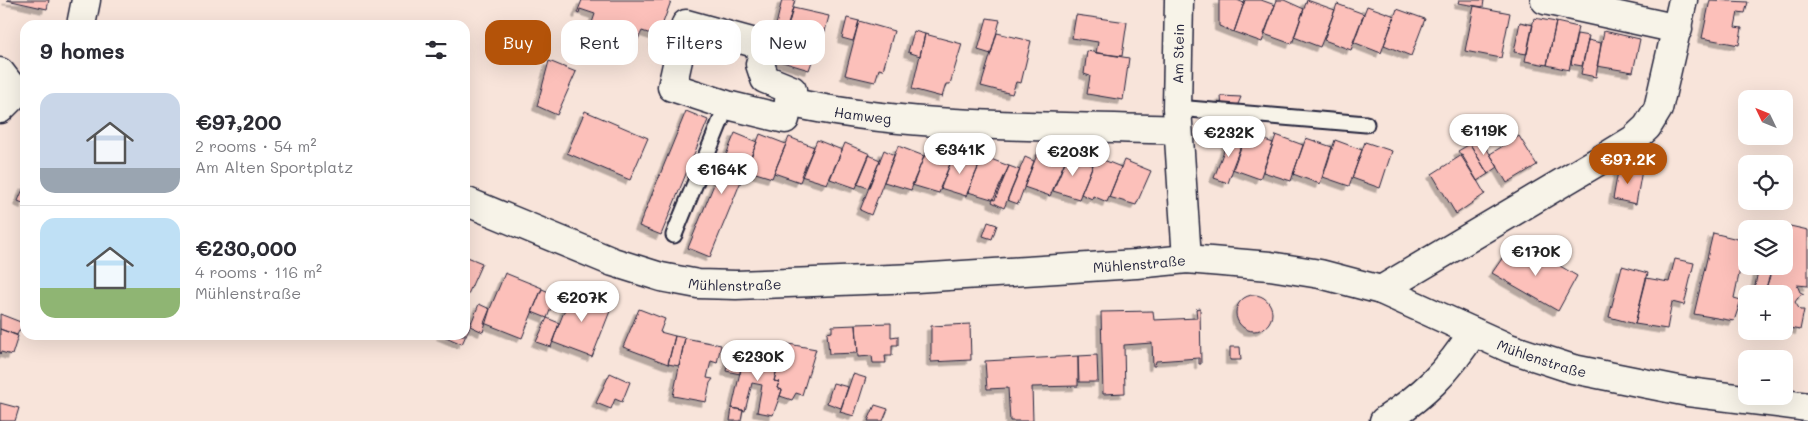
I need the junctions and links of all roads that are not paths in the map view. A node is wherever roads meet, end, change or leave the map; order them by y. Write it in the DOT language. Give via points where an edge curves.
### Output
graph roads {
  1 [pos="86,0"];
  2 [pos="1179,0"];
  3 [pos="1545,0"];
  4 [pos="1683,0"];
  5 [pos="82,20"];
  6 [pos="1678,28"];
  7 [pos="789,102"];
  8 [pos="727,105"];
  9 [pos="1177,119"];
  10 [pos="1366,124"];
  11 [pos="470,203"];
  12 [pos="674,235"];
  13 [pos="1186,259"];
  14 [pos="1381,290"];
  15 [pos="1473,332"];
  16 [pos="1808,407"];
  17 [pos="1384,421"];
  1 -- 5 [label="street"];
  2 -- 9 [label="street, Am Stein"];
  3 -- 6 [label="street"];
  4 -- 6 [label="street"];
  6 -- 14 [label="street" via="1658,109 1647,127 1633,140"];
  7 -- 8 [label="street" via="785,119"];
  7 -- 8 [label="street" via="792,90 765,79 760,64 766,46 686,24 672,86"];
  7 -- 9 [label="street, Hamweg" via="883,118"];
  8 -- 12 [label="lane"];
  9 -- 10 [label="lane"];
  9 -- 13 [label="street, Am Stein"];
  11 -- 13 [label="street, Mühlenstraße" via="613,262 698,284 736,286 916,278"];
  13 -- 14 [label="street, Mühlenstraße" via="1270,266 1320,274"];
  14 -- 15 [label="street, Mühlenstraße"];
  15 -- 16 [label="street, Mühlenstraße" via="1509,348 1573,369 1688,392"];
  15 -- 17 [label="street" via="1456,359 1431,387"];
}
